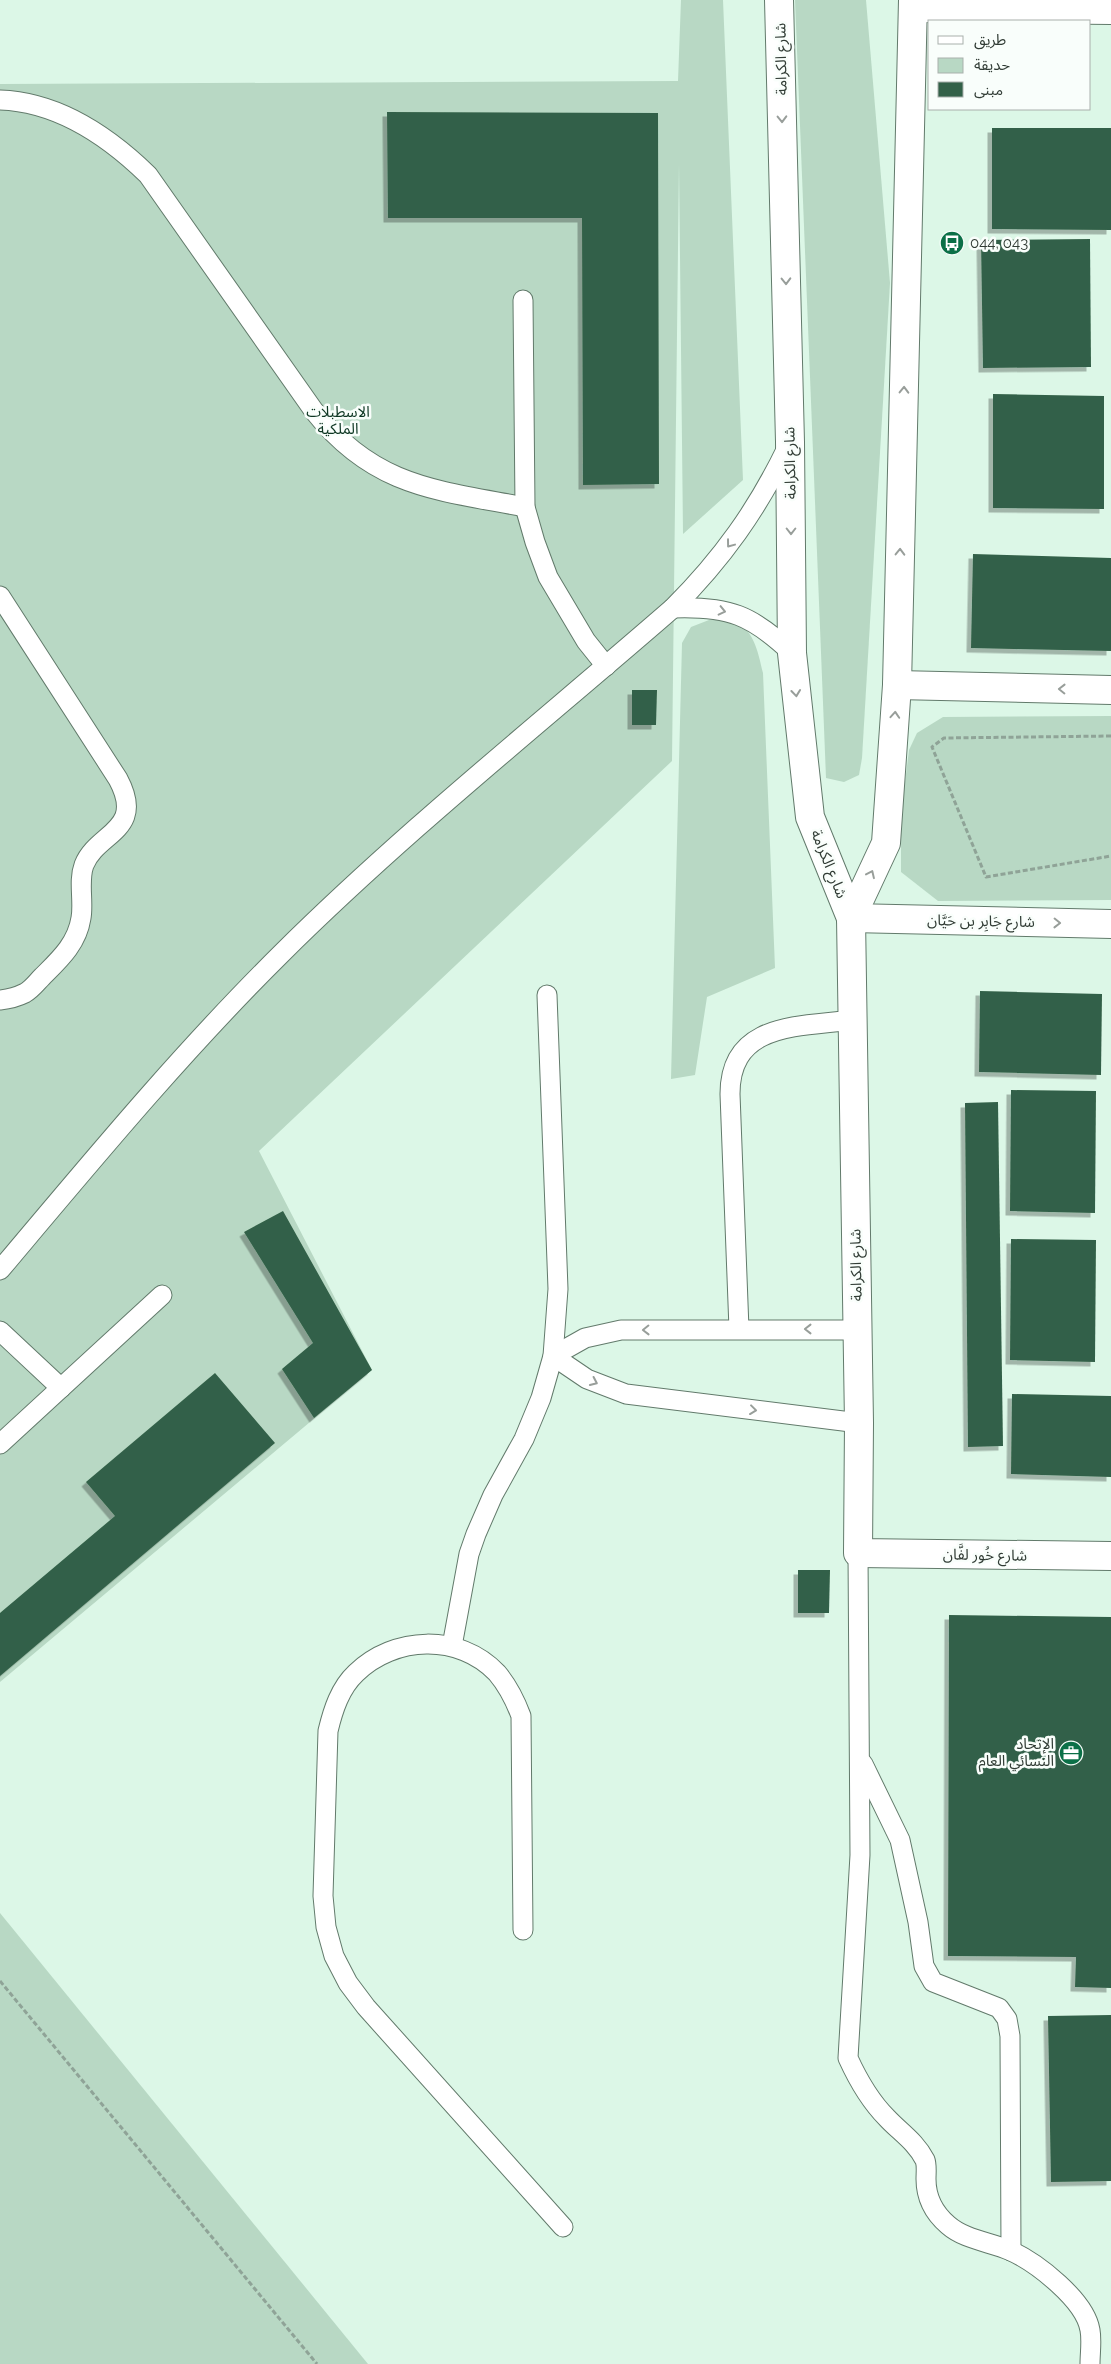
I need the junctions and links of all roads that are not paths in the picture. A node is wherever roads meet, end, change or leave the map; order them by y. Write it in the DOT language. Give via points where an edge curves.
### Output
graph roads {
  1 [pos="779,0"];
  2 [pos="913,4"];
  3 [pos="1111,10"];
  4 [pos="0,100"];
  5 [pos="523,300"];
  6 [pos="790,442"];
  7 [pos="525,507"];
  8 [pos="0,596"];
  9 [pos="674,608"];
  10 [pos="792,652"];
  11 [pos="606,666"];
  12 [pos="897,685"];
  13 [pos="1111,690"];
  14 [pos="851,918"];
  15 [pos="1111,924"];
  16 [pos="547,995"];
  17 [pos="0,1000"];
  18 [pos="852,1020"];
  19 [pos="0,1270"];
  20 [pos="162,1295"];
  21 [pos="739,1329"];
  22 [pos="857,1330"];
  23 [pos="0,1331"];
  24 [pos="553,1356"];
  25 [pos="61,1388"];
  26 [pos="859,1423"];
  27 [pos="0,1444"];
  28 [pos="858,1553"];
  29 [pos="1111,1556"];
  30 [pos="452,1646"];
  31 [pos="860,1759"];
  32 [pos="523,1930"];
  33 [pos="563,2227"];
  34 [pos="1011,2251"];
  35 [pos="1090,2364"];
  1 -- 6 [label="street, شارع الكرامة, one-way"];
  2 -- 3 [label="street"];
  12 -- 2 [label="street, شارع الكرامة, one-way"];
  4 -- 7 [label="lane" via="37,106 68,117 98,132 124,152 162,195 314,410 352,451 391,475 426,488"];
  5 -- 7 [label="lane"];
  6 -- 9 [label="lane, one-way" via="747,521 702,579"];
  6 -- 10 [label="street, شارع الكرامة, one-way"];
  7 -- 11 [label="lane" via="548,577 581,633"];
  8 -- 17 [label="lane" via="125,791 126,806 116,831 84,865 82,917 73,943 27,992"];
  9 -- 10 [label="lane, one-way" via="706,607 739,614 768,630"];
  9 -- 11 [label="lane"];
  10 -- 14 [label="street, شارع الكرامة, one-way" via="810,817"];
  11 -- 19 [label="lane" via="441,806 281,954 205,1031"];
  13 -- 12 [label="street, one-way"];
  14 -- 12 [label="street, شارع الكرامة, one-way" via="886,843"];
  14 -- 15 [label="street, شارع جَابِر بن حَيَّان, one-way"];
  14 -- 18 [label="street, شارع الكرامة"];
  16 -- 24 [label="lane" via="558,1289"];
  18 -- 21 [label="lane" via="767,1032 742,1050 734,1063 730,1094"];
  18 -- 22 [label="street, شارع الكرامة"];
  20 -- 25 [label="lane"];
  22 -- 21 [label="lane, one-way"];
  21 -- 24 [label="lane, one-way" via="602,1332"];
  22 -- 26 [label="street, شارع الكرامة"];
  23 -- 25 [label="lane"];
  24 -- 26 [label="lane, one-way" via="587,1379 626,1394"];
  24 -- 30 [label="lane" via="541,1398 524,1439 493,1495 469,1554"];
  25 -- 27 [label="lane"];
  26 -- 28 [label="street, شارع الكرامة"];
  28 -- 29 [label="street, شارع خُور لفَّان"];
  28 -- 31 [label="lane"];
  30 -- 32 [label="lane" via="476,1656 496,1672 512,1692 522,1716"];
  30 -- 33 [label="lane" via="410,1645 390,1650 371,1660 354,1674 333,1710 328,1731 323,1896 326,1927 334,1956 366,2007"];
  31 -- 34 [label="lane" via="900,1840 924,1966 933,1982 1000,2008 1007,2020 1010,2036"];
  31 -- 34 [label="lane" via="860,1855 848,2058 862,2088 908,2137 926,2162 926,2192 934,2209 948,2225 962,2234"];
  34 -- 35 [label="lane" via="1056,2280 1076,2302 1090,2328"];
}
